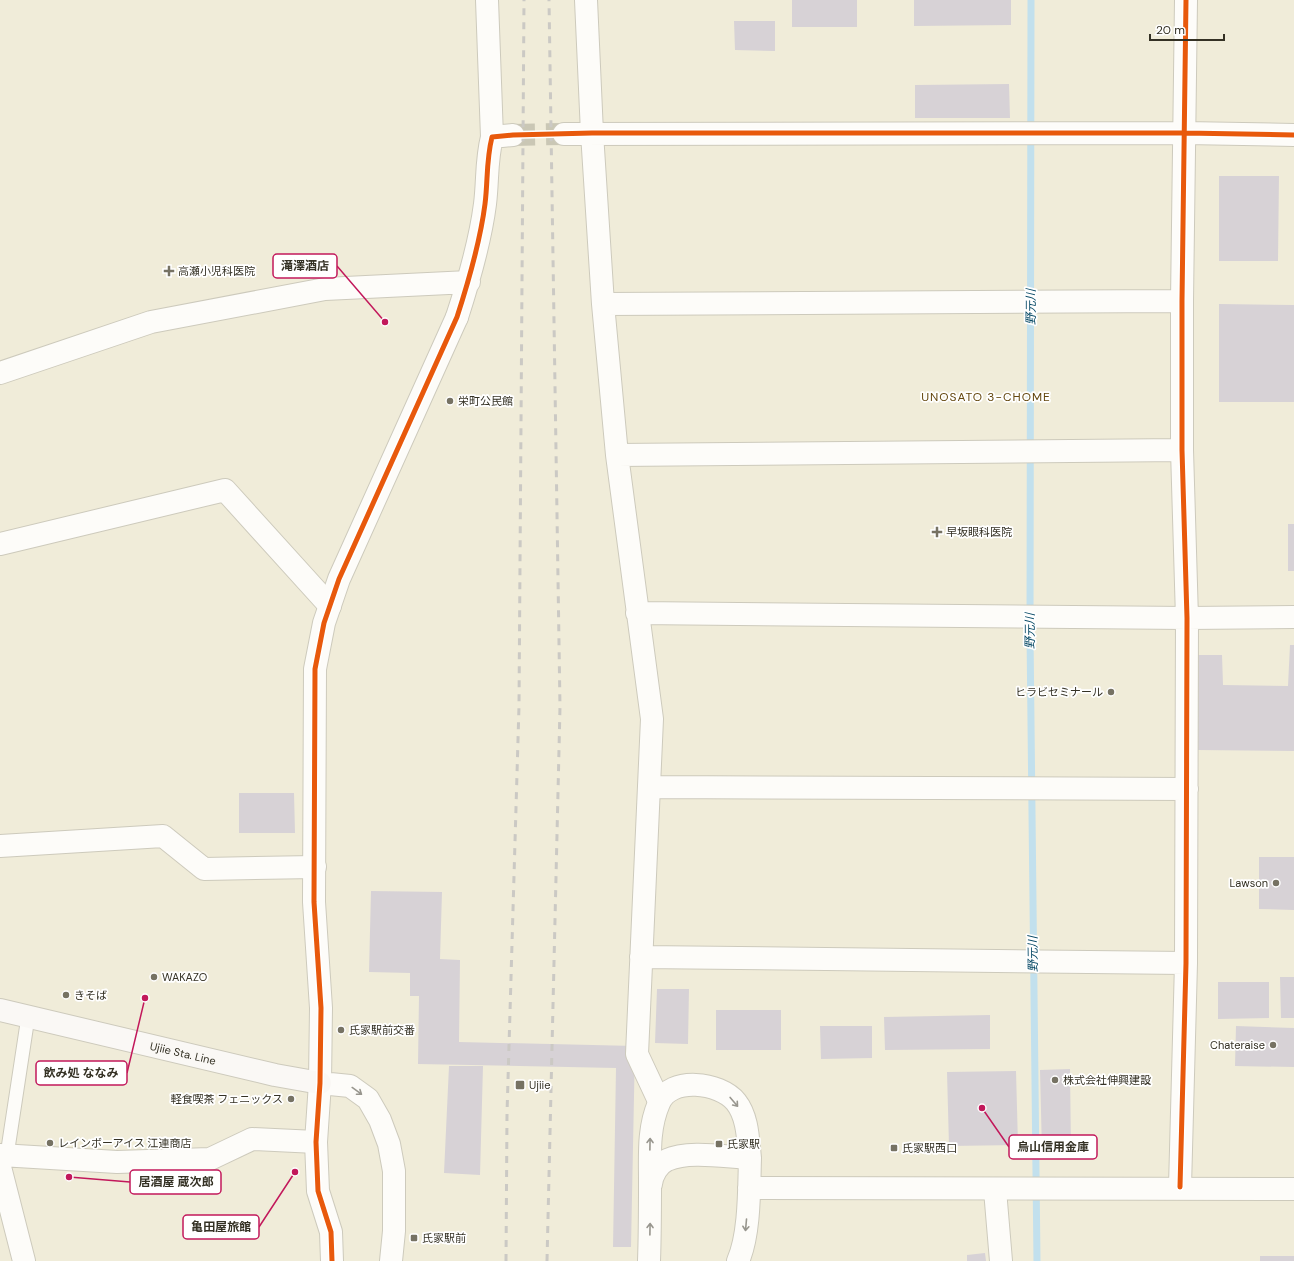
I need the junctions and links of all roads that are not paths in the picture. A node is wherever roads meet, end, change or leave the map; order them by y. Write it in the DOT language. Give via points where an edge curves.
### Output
graph roads {
  1 [pos="487,0"];
  2 [pos="586,0"];
  3 [pos="1186,0"];
  4 [pos="592,133"];
  5 [pos="1185,133"];
  6 [pos="564,134"];
  7 [pos="513,135"];
  8 [pos="1294,135"];
  9 [pos="492,137"];
  10 [pos="469,282"];
  11 [pos="1182,301"];
  12 [pos="604,304"];
  13 [pos="0,373"];
  14 [pos="1182,450"];
  15 [pos="617,455"];
  16 [pos="0,544"];
  17 [pos="330,606"];
  18 [pos="637,613"];
  19 [pos="1294,617"];
  20 [pos="1187,618"];
  21 [pos="649,787"];
  22 [pos="1187,789"];
  23 [pos="0,846"];
  24 [pos="315,867"];
  25 [pos="641,957"];
  26 [pos="1186,963"];
  27 [pos="0,1010"];
  28 [pos="28,1017"];
  29 [pos="320,1082"];
  30 [pos="659,1101"];
  31 [pos="316,1142"];
  32 [pos="750,1158"];
  33 [pos="2,1159"];
  34 [pos="1180,1187"];
  35 [pos="749,1188"];
  36 [pos="1294,1189"];
  37 [pos="995,1190"];
  38 [pos="650,1198"];
  39 [pos="24,1261"];
  40 [pos="332,1261"];
  41 [pos="391,1261"];
  42 [pos="649,1261"];
  43 [pos="738,1261"];
  44 [pos="1001,1261"];
  1 -- 9 [label="street"];
  2 -- 4 [label="street"];
  3 -- 5 [label="street"];
  4 -- 5 [label="street"];
  4 -- 6 [label="street"];
  4 -- 12 [label="street"];
  5 -- 8 [label="street"];
  5 -- 11 [label="street"];
  7 -- 9 [label="street"];
  9 -- 10 [label="street" via="487,157 480,234"];
  10 -- 13 [label="street" via="325,289 151,322"];
  10 -- 17 [label="street" via="457,317 382,480"];
  11 -- 12 [label="street"];
  11 -- 14 [label="street"];
  12 -- 15 [label="street"];
  14 -- 15 [label="street"];
  14 -- 20 [label="street"];
  15 -- 18 [label="street"];
  16 -- 17 [label="street" via="225,490"];
  17 -- 24 [label="street" via="315,669"];
  18 -- 20 [label="street"];
  18 -- 21 [label="street" via="652,719"];
  19 -- 20 [label="street"];
  20 -- 22 [label="street"];
  21 -- 22 [label="street"];
  21 -- 25 [label="street"];
  22 -- 26 [label="street"];
  23 -- 24 [label="street" via="163,836 204,869"];
  24 -- 29 [label="street" via="314,902 322,1008"];
  25 -- 26 [label="street"];
  25 -- 30 [label="street" via="637,1054"];
  26 -- 34 [label="street"];
  27 -- 28 [label="main road, Ujiie Sta. Line"];
  28 -- 29 [label="main road, Ujiie Sta. Line" via="275,1075"];
  28 -- 33 [label="lane"];
  29 -- 31 [label="street"];
  29 -- 41 [label="street, one-way" via="350,1086 368,1099 380,1120 389,1144 394,1171"];
  30 -- 32 [label="street, one-way" via="666,1092 684,1086 710,1087 725,1093 736,1102 743,1118 748,1134"];
  38 -- 30 [label="street, one-way" via="651,1131"];
  31 -- 33 [label="street" via="252,1139 210,1159 117,1162"];
  31 -- 40 [label="street" via="318,1191 332,1232"];
  32 -- 35 [label="street"];
  32 -- 38 [label="street" via="679,1156 665,1160 652,1175"];
  33 -- 39 [label="street"];
  34 -- 36 [label="street"];
  34 -- 37 [label="street"];
  35 -- 37 [label="street"];
  35 -- 43 [label="street, one-way" via="744,1249"];
  37 -- 44 [label="street"];
  42 -- 38 [label="street, one-way"];
}
